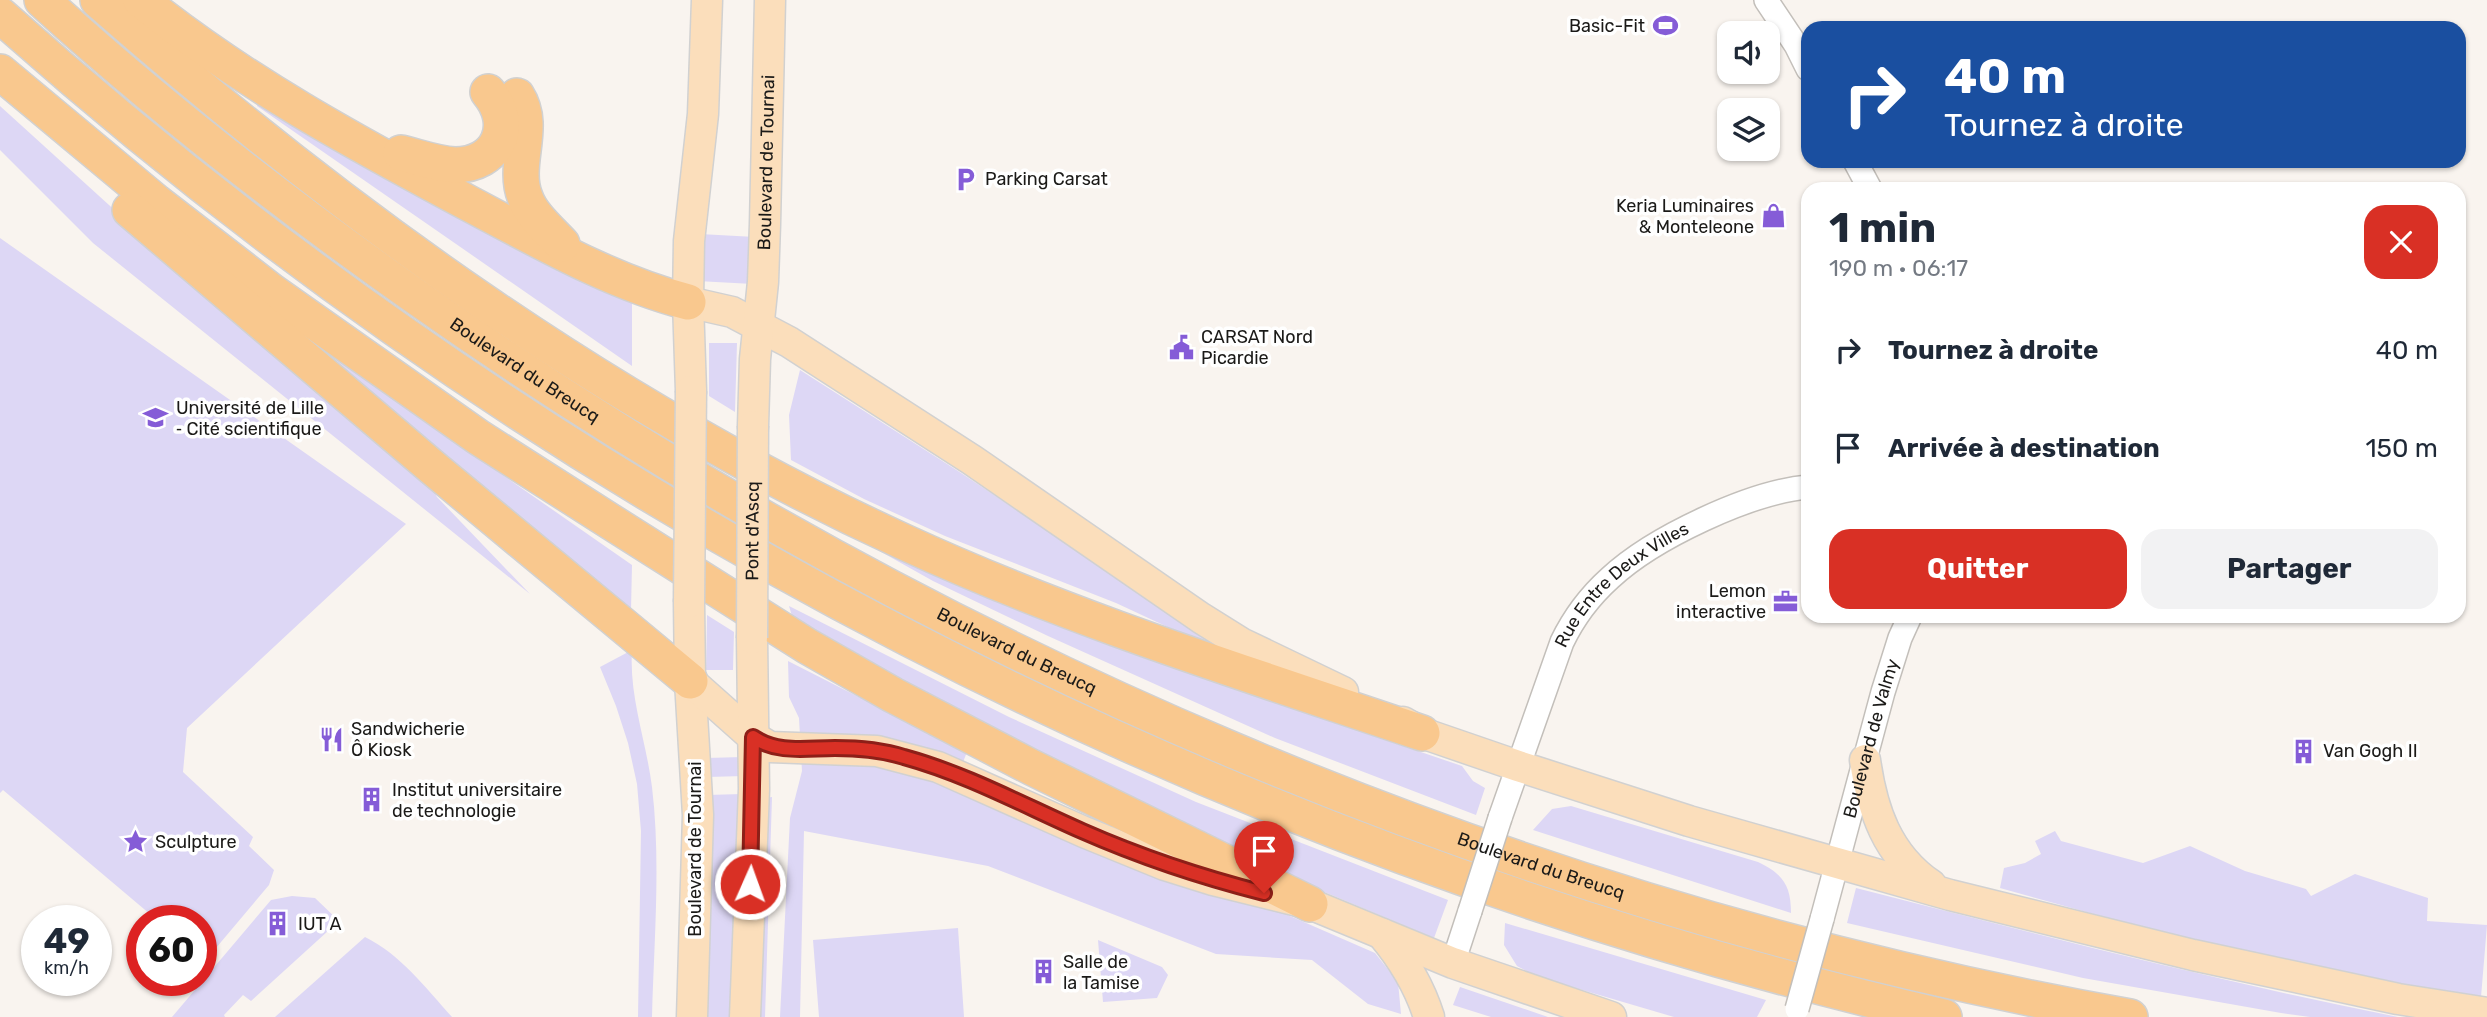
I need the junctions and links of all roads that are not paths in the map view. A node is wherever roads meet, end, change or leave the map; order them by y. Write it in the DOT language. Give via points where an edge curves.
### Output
graph roads {
  1 [pos="42,0"];
  2 [pos="98,0"];
  3 [pos="141,0"];
  4 [pos="707,0"];
  5 [pos="770,0"];
  6 [pos="1766,0"];
  7 [pos="1780,0"];
  8 [pos="0,15"];
  9 [pos="1796,45"];
  10 [pos="1801,55"];
  11 [pos="0,72"];
  12 [pos="0,88"];
  13 [pos="345,137"];
  14 [pos="475,161"];
  15 [pos="523,193"];
  16 [pos="573,257"];
  17 [pos="688,302"];
  18 [pos="760,325"];
  19 [pos="1801,488"];
  20 [pos="1907,623"];
  21 [pos="690,681"];
  22 [pos="1422,733"];
  23 [pos="753,737"];
  24 [pos="1865,760"];
  25 [pos="1518,766"];
  26 [pos="1837,863"];
  27 [pos="1950,895"];
  28 [pos="1310,904"];
  29 [pos="1382,934"];
  30 [pos="1453,963"];
  31 [pos="1796,1013"];
  32 [pos="2487,1013"];
  33 [pos="692,1017"];
  34 [pos="746,1017"];
  35 [pos="1429,1017"];
  36 [pos="1611,1017"];
  37 [pos="1944,1017"];
  38 [pos="2130,1017"];
  1 -- 38 [label="highway, Boulevard du Breucq" via="234,162 520,369 792,534 1000,643 1275,767 1563,873 1848,956"];
  2 -- 22 [label="highway" via="284,154 462,286 640,402 793,488 919,549 1083,616"];
  3 -- 13 [label="highway" via="225,64"];
  4 -- 17 [label="main road"];
  5 -- 18 [label="main road, Boulevard de Tournai"];
  6 -- 9 [label="street"];
  7 -- 9 [label="street"];
  8 -- 37 [label="highway, Boulevard du Breucq" via="223,201 490,393 708,528 941,655 1203,777 1459,877 1692,951"];
  9 -- 10 [label="street"];
  11 -- 28 [label="highway" via="271,291 478,437 599,515 893,695"];
  12 -- 21 [label="highway" via="150,227"];
  13 -- 14 [label="highway" via="432,162"];
  13 -- 16 [label="highway"];
  14 -- 15 [label="highway" via="506,172"];
  14 -- 15 [label="highway" via="498,142 502,130 500,90 521,102 526,117"];
  15 -- 16 [label="highway"];
  16 -- 17 [label="highway" via="654,293"];
  17 -- 18 [label="main road" via="733,312"];
  17 -- 21 [label="main road, bridge"];
  18 -- 22 [label="main road" via="972,460 1241,643"];
  18 -- 23 [label="main road, Pont d'Ascq, bridge" via="753,426"];
  19 -- 25 [label="street, Rue Entre Deux Villes" via="1773,492 1720,512 1642,554 1610,577 1566,634"];
  20 -- 24 [label="street, Boulevard de Valmy"];
  21 -- 23 [label="main road"];
  21 -- 33 [label="main road, Boulevard de Tournai" via="698,816"];
  22 -- 25 [label="main road"];
  23 -- 28 [label="main road" via="770,747 860,749 900,755 960,776 1165,865"];
  23 -- 34 [label="main road"];
  24 -- 26 [label="street, Boulevard de Valmy"];
  24 -- 27 [label="main road" via="1873,804 1891,845 1917,876"];
  25 -- 26 [label="main road"];
  25 -- 30 [label="street, Rue Entre Deux Villes, bridge"];
  26 -- 27 [label="main road"];
  26 -- 31 [label="street, Boulevard de Valmy, bridge"];
  27 -- 32 [label="main road" via="2193,955"];
  28 -- 29 [label="main road"];
  29 -- 30 [label="main road"];
  29 -- 35 [label="main road" via="1403,963"];
  30 -- 36 [label="main road"];
}
